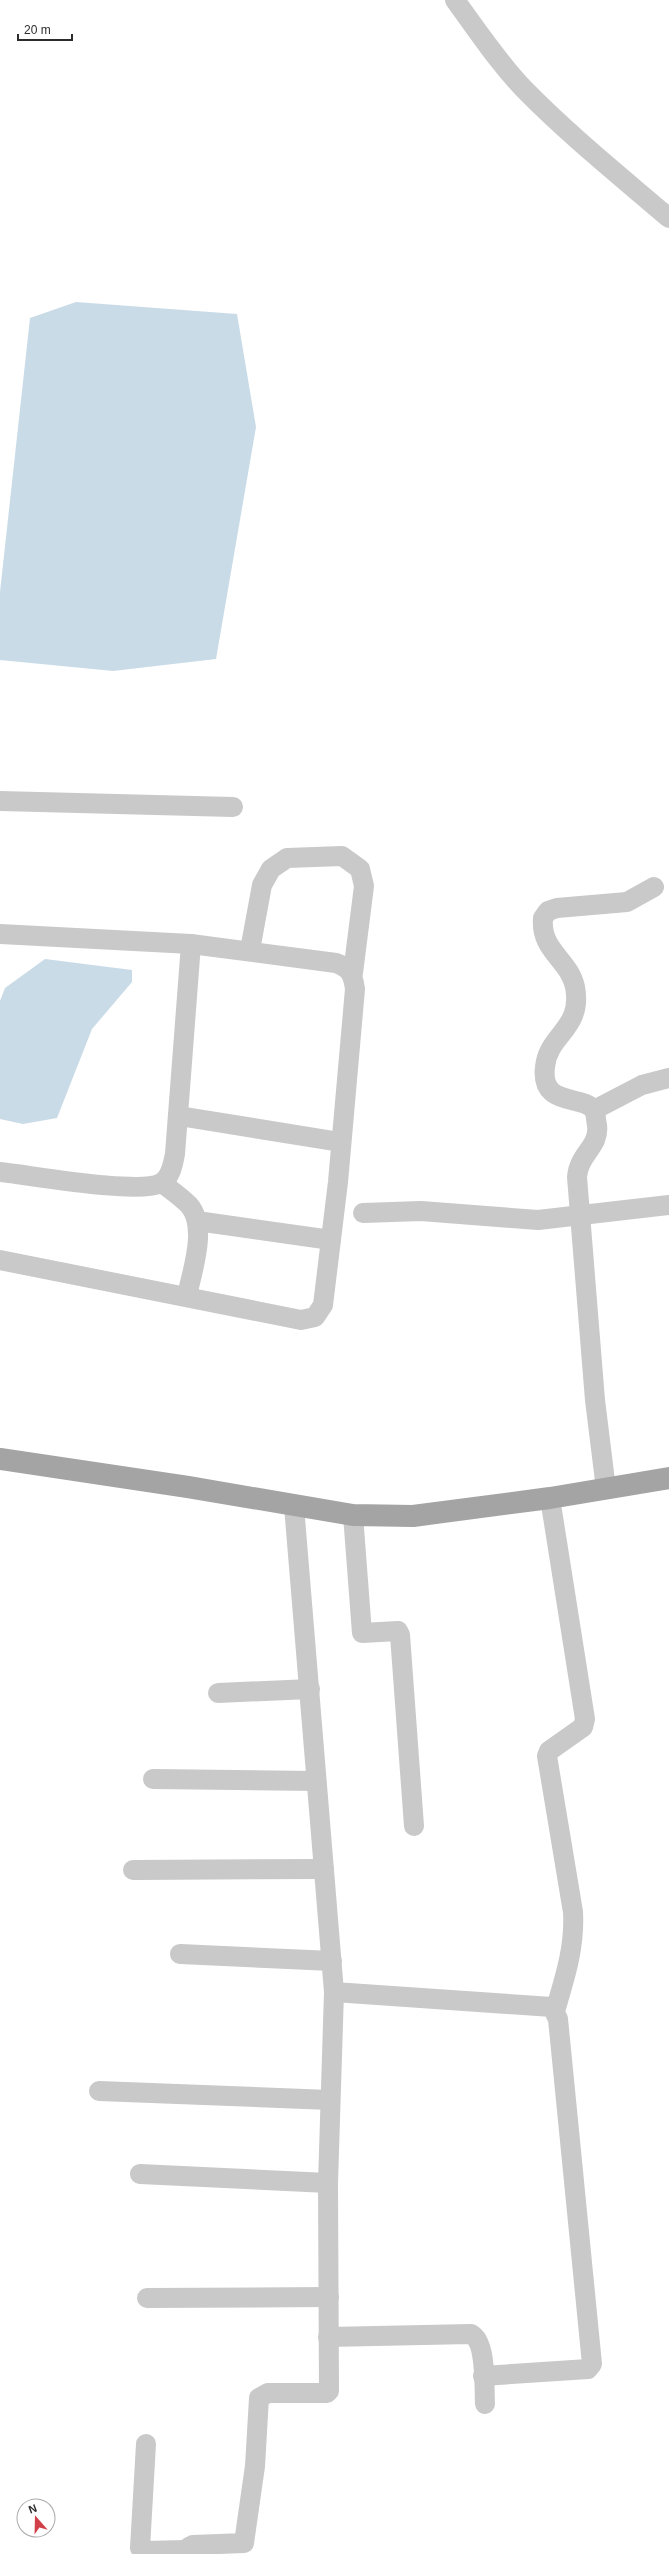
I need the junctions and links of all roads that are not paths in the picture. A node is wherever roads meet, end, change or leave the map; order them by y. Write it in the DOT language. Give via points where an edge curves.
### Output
graph roads {
  1 [pos="455,0"];
  2 [pos="669,218"];
  3 [pos="0,802"];
  4 [pos="232,807"];
  5 [pos="654,887"];
  6 [pos="0,934"];
  7 [pos="191,944"];
  8 [pos="250,950"];
  9 [pos="353,973"];
  10 [pos="669,1078"];
  11 [pos="594,1110"];
  12 [pos="178,1116"];
  13 [pos="340,1142"];
  14 [pos="0,1172"];
  15 [pos="162,1183"];
  16 [pos="669,1205"];
  17 [pos="363,1213"];
  18 [pos="580,1214"];
  19 [pos="197,1221"];
  20 [pos="331,1240"];
  21 [pos="0,1260"];
  22 [pos="187,1296"];
  23 [pos="0,1459"];
  24 [pos="669,1478"];
  25 [pos="606,1489"];
  26 [pos="550,1498"];
  27 [pos="294,1506"];
  28 [pos="353,1515"];
  29 [pos="310,1690"];
  30 [pos="218,1693"];
  31 [pos="153,1779"];
  32 [pos="316,1781"];
  33 [pos="414,1826"];
  34 [pos="324,1869"];
  35 [pos="133,1870"];
  36 [pos="180,1954"];
  37 [pos="332,1961"];
  38 [pos="334,1992"];
  39 [pos="555,2011"];
  40 [pos="99,2092"];
  41 [pos="330,2100"];
  42 [pos="140,2174"];
  43 [pos="328,2183"];
  44 [pos="329,2297"];
  45 [pos="147,2298"];
  46 [pos="328,2337"];
  47 [pos="483,2376"];
  48 [pos="485,2404"];
  49 [pos="146,2444"];
  50 [pos="186,2552"];
  1 -- 2 [label="street" via="491,50 524,88 588,150"];
  3 -- 4 [label="street"];
  5 -- 11 [label="street" via="627,902 557,908 548,911 543,918 544,939 567,969 575,989 573,1019 547,1056 546,1084 559,1097"];
  6 -- 7 [label="street"];
  7 -- 8 [label="street"];
  7 -- 12 [label="street"];
  8 -- 9 [label="street" via="336,963"];
  8 -- 9 [label="street" via="262,885 270,869 287,858 342,856 360,869 364,886"];
  9 -- 13 [label="street" via="355,989"];
  10 -- 11 [label="street" via="642,1085"];
  11 -- 18 [label="street" via="596,1140 580,1161 578,1168"];
  12 -- 13 [label="street"];
  12 -- 15 [label="street" via="176,1154 170,1173"];
  13 -- 20 [label="street"];
  14 -- 15 [label="street" via="102,1184 150,1187"];
  15 -- 19 [label="street" via="189,1206"];
  16 -- 18 [label="street"];
  17 -- 18 [label="street" via="421,1211 538,1220"];
  18 -- 25 [label="street" via="595,1400"];
  19 -- 20 [label="street"];
  19 -- 22 [label="street" via="197,1239"];
  20 -- 22 [label="street" via="323,1305 315,1317 301,1320"];
  21 -- 22 [label="street"];
  23 -- 27 [label="main road" via="188,1487"];
  24 -- 25 [label="main road"];
  25 -- 26 [label="main road"];
  26 -- 28 [label="main road" via="413,1516"];
  26 -- 39 [label="street" via="585,1719 583,1727 549,1751 547,1756 573,1912 574,1932 571,1956"];
  27 -- 28 [label="main road"];
  27 -- 29 [label="street"];
  28 -- 33 [label="street" via="362,1633 398,1631 400,1635"];
  29 -- 30 [label="street"];
  29 -- 32 [label="street"];
  31 -- 32 [label="street"];
  32 -- 34 [label="street"];
  34 -- 35 [label="street"];
  34 -- 37 [label="street"];
  36 -- 37 [label="street"];
  37 -- 38 [label="street"];
  38 -- 39 [label="street" via="552,2007"];
  38 -- 41 [label="street"];
  39 -- 47 [label="street" via="558,2019 592,2364 588,2369"];
  40 -- 41 [label="street"];
  41 -- 43 [label="street"];
  42 -- 43 [label="street"];
  43 -- 44 [label="street"];
  44 -- 45 [label="street"];
  44 -- 46 [label="street"];
  46 -- 47 [label="street" via="471,2334 482,2348"];
  46 -- 50 [label="street" via="329,2392 268,2393 259,2398 255,2466 244,2543 193,2545"];
  47 -- 48 [label="street"];
  49 -- 50 [label="street" via="140,2548 144,2551"];
}
